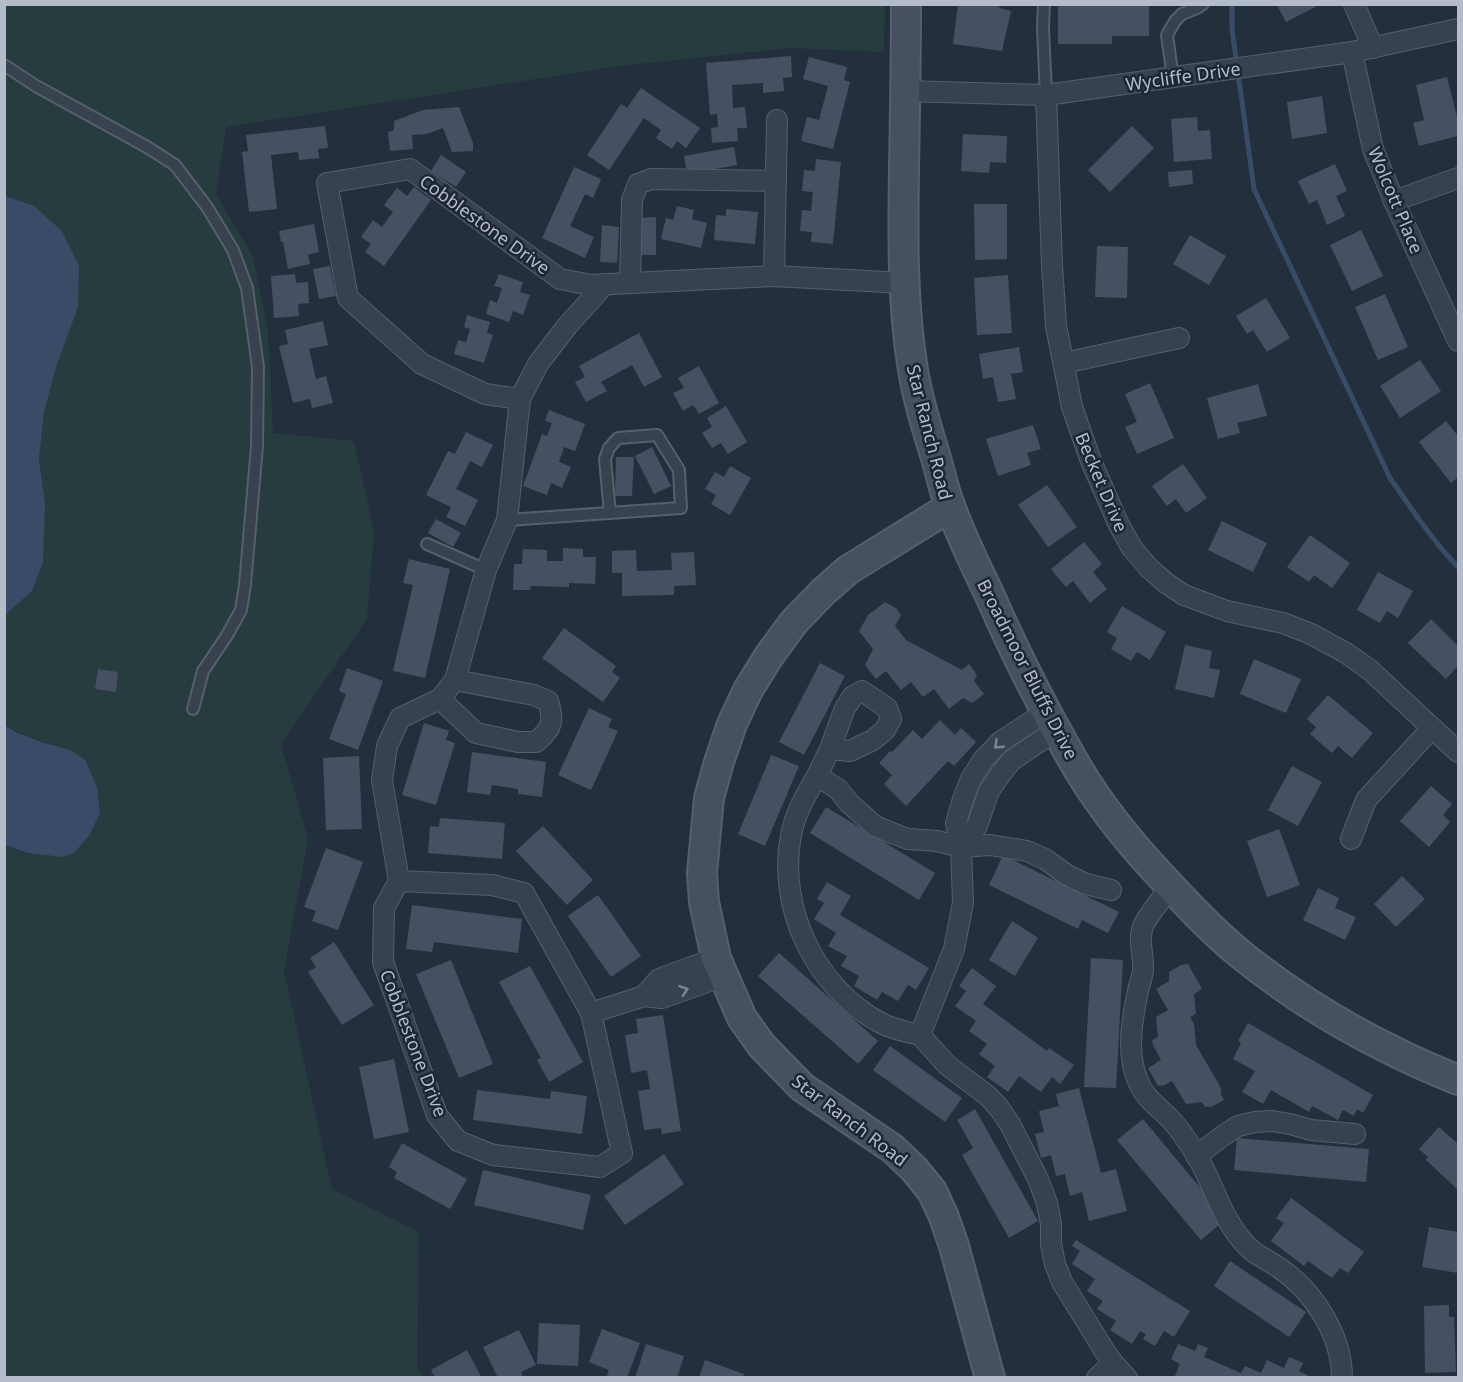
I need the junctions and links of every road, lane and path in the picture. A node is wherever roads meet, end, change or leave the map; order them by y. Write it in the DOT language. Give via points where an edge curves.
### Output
graph roads {
  1 [pos="906,4"];
  2 [pos="1044,4"];
  3 [pos="1203,4"];
  4 [pos="1354,4"];
  5 [pos="1458,29"];
  6 [pos="1372,48"];
  7 [pos="1352,52"];
  8 [pos="4,65"];
  9 [pos="1173,78"];
  10 [pos="905,91"];
  11 [pos="1046,95"];
  12 [pos="777,120"];
  13 [pos="1458,178"];
  14 [pos="776,181"];
  15 [pos="1394,201"];
  16 [pos="774,276"];
  17 [pos="630,283"];
  18 [pos="904,283"];
  19 [pos="605,284"];
  20 [pos="1179,338"];
  21 [pos="1458,341"];
  22 [pos="1064,363"];
  23 [pos="520,399"];
  24 [pos="950,507"];
  25 [pos="610,513"];
  26 [pos="507,520"];
  27 [pos="427,544"];
  28 [pos="486,570"];
  29 [pos="455,680"];
  30 [pos="440,699"];
  31 [pos="193,709"];
  32 [pos="1051,721"];
  33 [pos="1432,728"];
  34 [pos="830,749"];
  35 [pos="1458,752"];
  36 [pos="817,776"];
  37 [pos="1351,839"];
  38 [pos="961,848"];
  39 [pos="399,881"];
  40 [pos="1170,887"];
  41 [pos="1111,890"];
  42 [pos="720,967"];
  43 [pos="591,1013"];
  44 [pos="920,1035"];
  45 [pos="1458,1080"];
  46 [pos="1355,1134"];
  47 [pos="1196,1156"];
  48 [pos="1113,1363"];
  49 [pos="990,1377"];
  50 [pos="1097,1377"];
  51 [pos="1127,1377"];
  52 [pos="1342,1377"];
  1 -- 10 [label="street, Star Ranch Road"];
  2 -- 11 [label="lane"];
  3 -- 9 [label="lane" via="1182,14 1167,35"];
  4 -- 6 [label="street"];
  5 -- 6 [label="street, Wycliffe Drive"];
  6 -- 7 [label="street, Wycliffe Drive"];
  7 -- 9 [label="street, Wycliffe Drive"];
  7 -- 15 [label="street, Wolcott Place" via="1373,149"];
  8 -- 31 [label="lane" via="175,165 233,250 247,288 258,367 257,446 242,610 203,671"];
  9 -- 11 [label="street, Wycliffe Drive"];
  10 -- 11 [label="street, Wycliffe Drive"];
  10 -- 18 [label="street, Star Ranch Road"];
  11 -- 22 [label="street, Becket Drive" via="1056,326"];
  12 -- 14 [label="street"];
  13 -- 15 [label="street"];
  14 -- 16 [label="street"];
  14 -- 17 [label="street" via="651,179 638,184 632,200"];
  15 -- 21 [label="street, Wolcott Place"];
  16 -- 17 [label="street, Cobblestone Drive"];
  16 -- 18 [label="street, Cobblestone Drive"];
  17 -- 19 [label="street, Cobblestone Drive"];
  18 -- 24 [label="street, Star Ranch Road" via="914,373"];
  19 -- 23 [label="street" via="538,364"];
  19 -- 23 [label="street, Cobblestone Drive" via="560,279 410,169 327,183 348,298 422,364 485,394"];
  20 -- 22 [label="street"];
  22 -- 33 [label="street, Becket Drive" via="1072,407 1090,460 1119,525 1149,568 1184,595 1227,611 1283,623 1346,653"];
  23 -- 26 [label="street"];
  24 -- 32 [label="street, Broadmoor Bluffs Drive"];
  24 -- 42 [label="street, Star Ranch Road" via="848,570 823,592 794,622 748,690 718,762 706,825 704,902"];
  25 -- 25 [label="lane" via="681,508 679,470 657,435 618,438 609,448 605,459"];
  25 -- 26 [label="lane"];
  26 -- 28 [label="street"];
  27 -- 28 [label="lane"];
  28 -- 29 [label="street"];
  29 -- 30 [label="street"];
  29 -- 30 [label="street" via="548,701 552,716 548,732 536,742 476,733"];
  30 -- 39 [label="street" via="400,718 387,746 382,780"];
  32 -- 38 [label="street" via="1000,775 989,791 977,826"];
  32 -- 40 [label="street, Broadmoor Bluffs Drive" via="1122,832"];
  33 -- 35 [label="street, Becket Drive"];
  33 -- 37 [label="street" via="1366,800"];
  34 -- 36 [label="street"];
  36 -- 38 [label="street" via="838,789 875,826 908,839"];
  36 -- 44 [label="street" via="798,810 788,861 793,911 802,934 825,975 858,1008 882,1024"];
  38 -- 41 [label="street" via="990,845 1027,851 1086,884"];
  38 -- 44 [label="street" via="963,903 954,949"];
  39 -- 43 [label="street, Cobblestone Drive" via="492,885 524,893"];
  39 -- 43 [label="street, Cobblestone Drive" via="384,908 383,963 437,1115 458,1141 493,1155 600,1167 622,1153"];
  40 -- 45 [label="street, Broadmoor Bluffs Drive" via="1238,952 1294,994 1375,1042"];
  40 -- 47 [label="street" via="1144,925 1140,939 1143,970 1132,1027 1133,1064 1146,1096 1173,1122"];
  42 -- 43 [label="street" via="662,998 644,996"];
  42 -- 49 [label="street, Star Ranch Road" via="742,1018 782,1068 802,1088 892,1149 932,1191 954,1246"];
  44 -- 48 [label="street" via="947,1065 988,1096 1010,1124 1047,1203 1051,1245 1062,1282"];
  46 -- 47 [label="street" via="1272,1121 1255,1122 1238,1126"];
  47 -- 52 [label="street" via="1239,1237 1313,1298 1340,1354"];
  48 -- 50 [label="street"];
  48 -- 51 [label="street"];
}
